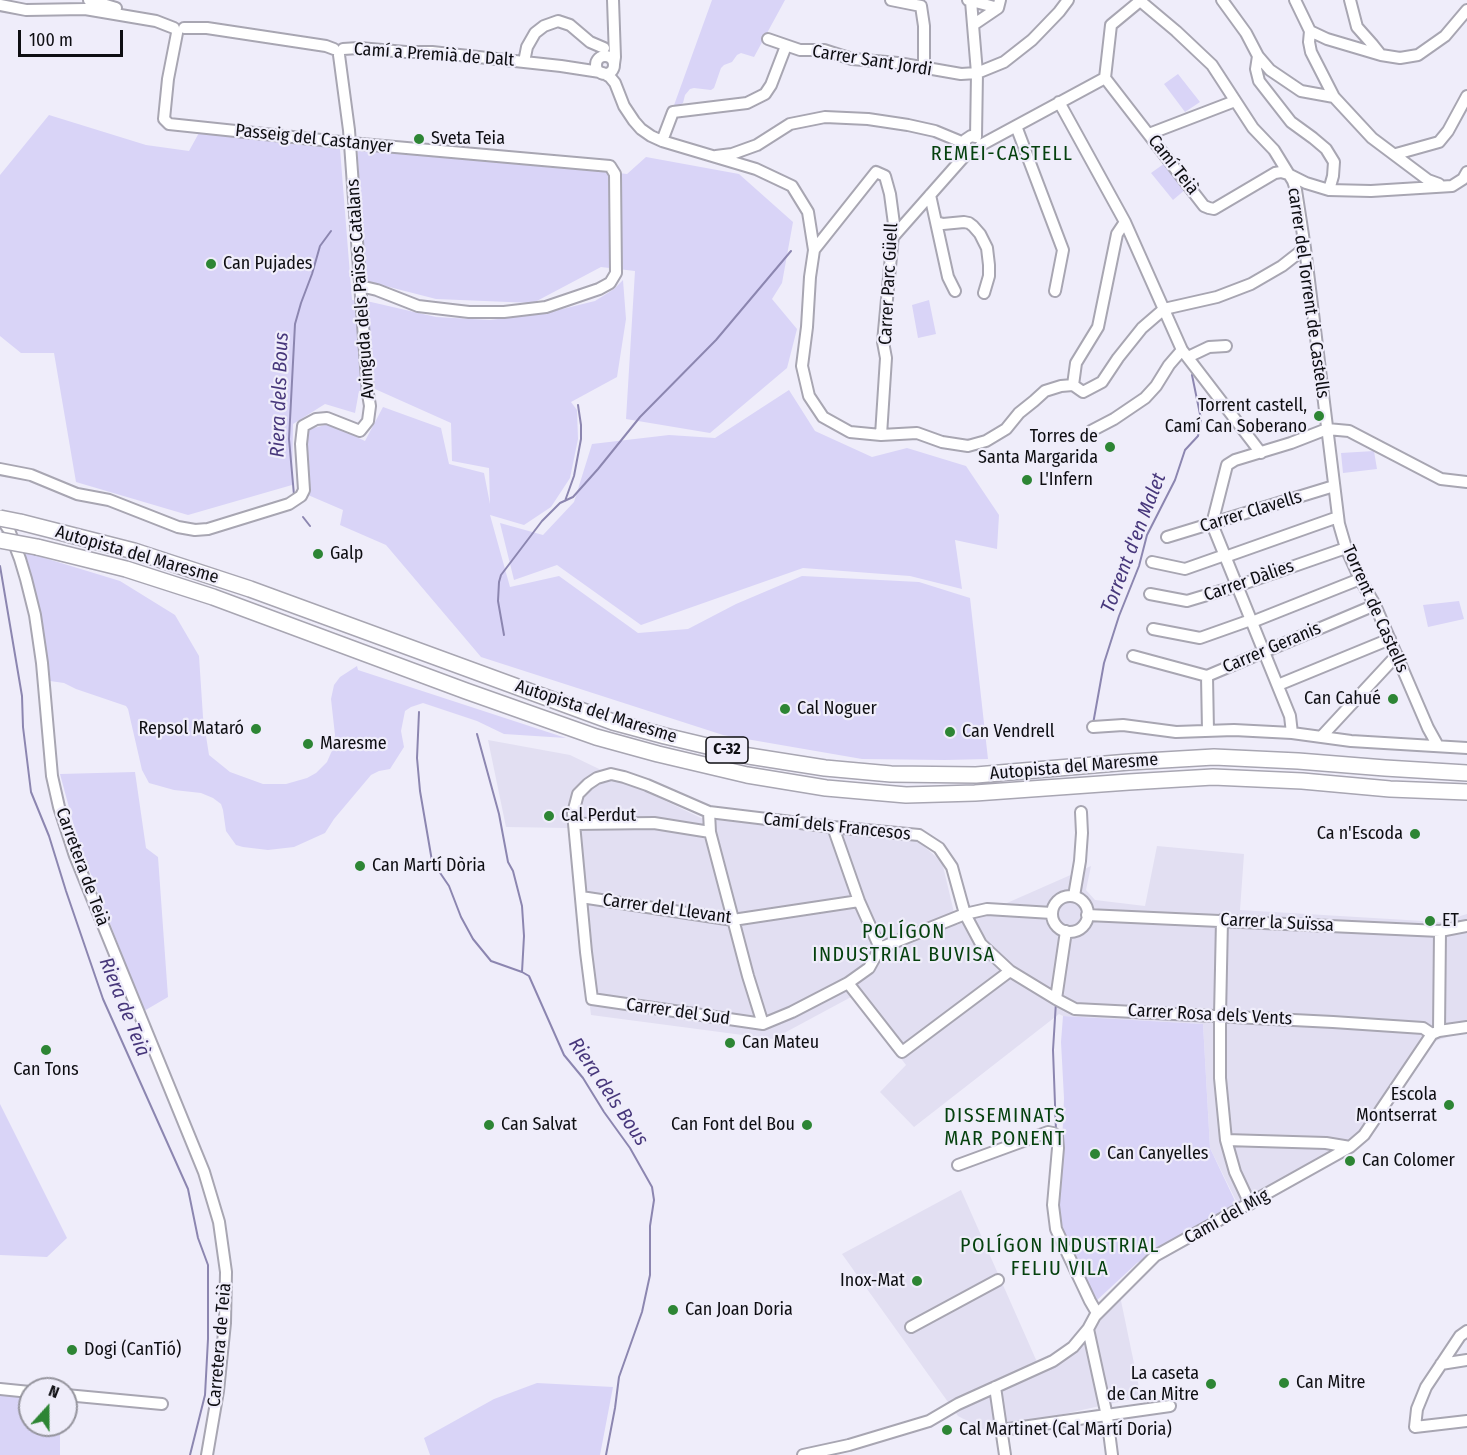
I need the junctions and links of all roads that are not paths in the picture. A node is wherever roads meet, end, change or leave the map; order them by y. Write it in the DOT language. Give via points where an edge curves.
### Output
graph roads {
  1 [pos="89,0"];
  2 [pos="613,0"];
  3 [pos="891,0"];
  4 [pos="1068,0"];
  5 [pos="1139,0"];
  6 [pos="1222,0"];
  7 [pos="1295,0"];
  8 [pos="1350,0"];
  9 [pos="970,1"];
  10 [pos="999,4"];
  11 [pos="0,5"];
  12 [pos="40,5"];
  13 [pos="1467,10"];
  14 [pos="613,19"];
  15 [pos="156,21"];
  16 [pos="973,25"];
  17 [pos="178,30"];
  18 [pos="1310,31"];
  19 [pos="768,39"];
  20 [pos="786,46"];
  21 [pos="604,48"];
  22 [pos="339,51"];
  23 [pos="1381,55"];
  24 [pos="1258,56"];
  25 [pos="598,60"];
  26 [pos="524,62"];
  27 [pos="614,64"];
  28 [pos="561,66"];
  29 [pos="924,69"];
  30 [pos="602,72"];
  31 [pos="978,73"];
  32 [pos="1105,78"];
  33 [pos="1467,96"];
  34 [pos="1334,97"];
  35 [pos="622,98"];
  36 [pos="1235,101"];
  37 [pos="1059,102"];
  38 [pos="1016,126"];
  39 [pos="1149,134"];
  40 [pos="979,141"];
  41 [pos="665,142"];
  42 [pos="350,143"];
  43 [pos="967,147"];
  44 [pos="1396,154"];
  45 [pos="713,157"];
  46 [pos="1467,172"];
  47 [pos="1288,174"];
  48 [pos="1443,186"];
  49 [pos="1329,190"];
  50 [pos="930,195"];
  51 [pos="936,222"];
  52 [pos="1125,222"];
  53 [pos="893,237"];
  54 [pos="1305,248"];
  55 [pos="814,250"];
  56 [pos="360,286"];
  57 [pos="955,291"];
  58 [pos="1055,291"];
  59 [pos="984,293"];
  60 [pos="1164,309"];
  61 [pos="1226,346"];
  62 [pos="1185,353"];
  63 [pos="1073,385"];
  64 [pos="1327,429"];
  65 [pos="1091,431"];
  66 [pos="880,435"];
  67 [pos="1261,453"];
  68 [pos="0,470"];
  69 [pos="1467,482"];
  70 [pos="1334,486"];
  71 [pos="1338,517"];
  72 [pos="0,518"];
  73 [pos="1212,524"];
  74 [pos="1167,537"];
  75 [pos="0,540"];
  76 [pos="1346,548"];
  77 [pos="1225,557"];
  78 [pos="1152,562"];
  79 [pos="1360,579"];
  80 [pos="1237,586"];
  81 [pos="1150,594"];
  82 [pos="1375,605"];
  83 [pos="1252,622"];
  84 [pos="1154,629"];
  85 [pos="1390,639"];
  86 [pos="1264,651"];
  87 [pos="1397,655"];
  88 [pos="1133,656"];
  89 [pos="1207,676"];
  90 [pos="1278,685"];
  91 [pos="1093,727"];
  92 [pos="1208,731"];
  93 [pos="1292,733"];
  94 [pos="1321,737"];
  95 [pos="1438,746"];
  96 [pos="1467,748"];
  97 [pos="1467,773"];
  98 [pos="1467,792"];
  99 [pos="709,812"];
  100 [pos="1081,812"];
  101 [pos="574,824"];
  102 [pos="833,827"];
  103 [pos="710,832"];
  104 [pos="1074,896"];
  105 [pos="581,897"];
  106 [pos="859,901"];
  107 [pos="965,914"];
  108 [pos="1052,914"];
  109 [pos="1087,915"];
  110 [pos="733,920"];
  111 [pos="1222,920"];
  112 [pos="1467,926"];
  113 [pos="1066,931"];
  114 [pos="1440,931"];
  115 [pos="880,948"];
  116 [pos="1010,971"];
  117 [pos="848,982"];
  118 [pos="1056,999"];
  119 [pos="1220,1016"];
  120 [pos="763,1024"];
  121 [pos="1467,1027"];
  122 [pos="1436,1033"];
  123 [pos="1226,1140"];
  124 [pos="1350,1147"];
  125 [pos="958,1165"];
  126 [pos="1250,1204"];
  127 [pos="998,1280"];
  128 [pos="1097,1313"];
  129 [pos="911,1327"];
  130 [pos="1088,1329"];
  131 [pos="1467,1331"];
  132 [pos="1467,1360"];
  133 [pos="1441,1364"];
  134 [pos="995,1387"];
  135 [pos="0,1389"];
  136 [pos="18,1391"];
  137 [pos="78,1396"];
  138 [pos="162,1404"];
  139 [pos="1170,1406"];
  140 [pos="1107,1416"];
  141 [pos="1467,1421"];
  142 [pos="1001,1430"];
  143 [pos="207,1455"];
  144 [pos="803,1455"];
  145 [pos="1005,1455"];
  146 [pos="1112,1455"];
  1 -- 15 [label="street"];
  2 -- 14 [label="street"];
  3 -- 29 [label="street" via="921,6"];
  4 -- 31 [label="street" via="1032,40 1004,63"];
  5 -- 32 [label="street" via="1111,25"];
  5 -- 36 [label="street, carrer del Torrent de Castells" via="1212,65"];
  6 -- 24 [label="street"];
  7 -- 18 [label="street"];
  8 -- 23 [label="street" via="1357,27"];
  9 -- 10 [label="street"];
  9 -- 16 [label="street"];
  10 -- 16 [label="street"];
  11 -- 12 [label="street, Camí a Premià de Dalt" via="26,10"];
  12 -- 15 [label="street, Camí a Premià de Dalt"];
  13 -- 23 [label="street" via="1445,36 1418,55"];
  14 -- 21 [label="street"];
  14 -- 27 [label="street"];
  15 -- 17 [label="street, Camí a Premià de Dalt"];
  16 -- 31 [label="street"];
  17 -- 22 [label="street, Camí a Premià de Dalt" via="207,28"];
  17 -- 42 [label="street, Passeig del Castanyer" via="164,119 169,123"];
  18 -- 23 [label="street"];
  18 -- 34 [label="street" via="1311,52"];
  19 -- 20 [label="street, Carrer Sant Jordi"];
  20 -- 29 [label="street, Carrer Sant Jordi"];
  20 -- 41 [label="street" via="765,94 747,103 673,112"];
  21 -- 25 [label="street"];
  21 -- 26 [label="street, Camí a Premià de Dalt" via="558,21 535,33"];
  22 -- 26 [label="street, Camí a Premià de Dalt" via="359,48 432,52"];
  22 -- 42 [label="street, Avinguda dels Països Catalans"];
  24 -- 34 [label="street" via="1270,70 1301,91"];
  24 -- 49 [label="street" via="1259,81 1291,122 1326,149 1334,162"];
  25 -- 27 [label="street" via="606,56"];
  25 -- 28 [label="street, Camí a Premià de Dalt"];
  25 -- 30 [label="street" via="597,67"];
  26 -- 28 [label="street, Camí a Premià de Dalt"];
  27 -- 30 [label="street" via="610,71"];
  27 -- 35 [label="street"];
  28 -- 30 [label="street, Camí a Premià de Dalt"];
  29 -- 31 [label="street, Carrer Sant Jordi"];
  30 -- 35 [label="street" via="615,83"];
  31 -- 40 [label="street"];
  32 -- 37 [label="street"];
  32 -- 39 [label="street, Camí Teià"];
  33 -- 44 [label="street" via="1439,142"];
  34 -- 44 [label="street" via="1372,138"];
  35 -- 41 [label="street" via="641,129"];
  36 -- 39 [label="street"];
  36 -- 47 [label="street, carrer del Torrent de Castells"];
  37 -- 38 [label="street"];
  37 -- 52 [label="street"];
  38 -- 40 [label="street"];
  38 -- 58 [label="street" via="1063,250"];
  39 -- 47 [label="street, Camí Teià" via="1209,208 1214,209 1275,173"];
  40 -- 43 [label="street" via="968,137"];
  41 -- 45 [label="street"];
  42 -- 56 [label="street, Avinguda dels Països Catalans"];
  42 -- 56 [label="street, Passeig del Castanyer" via="610,166 615,174 616,273 610,283 599,289 546,307 481,312 418,306"];
  43 -- 45 [label="street" via="936,131 908,125 825,117 790,124 757,145"];
  43 -- 50 [label="street"];
  44 -- 48 [label="street" via="1428,180"];
  45 -- 55 [label="street" via="756,169 792,186 808,212"];
  46 -- 48 [label="street" via="1460,182"];
  47 -- 49 [label="street"];
  47 -- 54 [label="street, carrer del Torrent de Castells" via="1296,190"];
  48 -- 49 [label="street"];
  50 -- 51 [label="street"];
  50 -- 53 [label="street"];
  51 -- 57 [label="street" via="948,277"];
  51 -- 59 [label="street" via="969,223 980,234 990,265"];
  52 -- 60 [label="street"];
  52 -- 63 [label="street" via="1117,234 1098,327 1076,363"];
  53 -- 55 [label="street, Carrer Parc Güell" via="891,194 885,176 876,172"];
  53 -- 66 [label="street, Carrer Parc Güell" via="883,342 886,358"];
  54 -- 60 [label="street" via="1251,284 1217,297"];
  54 -- 64 [label="street, carrer del Torrent de Castells"];
  55 -- 66 [label="street" via="802,366 809,396 823,417 850,432"];
  56 -- 68 [label="street, Avinguda dels Països Catalans" via="368,421 360,431 327,418 303,426 304,490 289,504 195,530 77,494 31,475"];
  60 -- 62 [label="street"];
  60 -- 63 [label="street" via="1142,328 1102,382 1083,392"];
  61 -- 62 [label="street"];
  62 -- 65 [label="street" via="1168,365 1145,398"];
  62 -- 67 [label="street"];
  63 -- 66 [label="street" via="1045,391 1006,429 968,446 917,433"];
  64 -- 67 [label="street"];
  64 -- 69 [label="street" via="1349,430 1442,479"];
  64 -- 70 [label="street, Torrent de Castells"];
  67 -- 73 [label="street" via="1227,465"];
  70 -- 71 [label="street, Torrent de Castells"];
  70 -- 73 [label="street, Carrer Clavells"];
  71 -- 76 [label="street, Torrent de Castells"];
  71 -- 77 [label="street"];
  72 -- 97 [label="highway, Autopista del Maresme / C-32, bridge" via="134,551 250,589 613,722 749,756 891,774 976,775 1214,757"];
  72 -- 143 [label="street, Carretera de Teià" via="20,559 35,615 52,776 59,807 86,884 204,1172 219,1222 226,1272 225,1323"];
  73 -- 74 [label="street, Carrer Clavells"];
  73 -- 77 [label="street"];
  75 -- 98 [label="highway, Autopista del Maresme / C-32, bridge" via="126,569 596,737 747,775 826,788 906,795 1213,777"];
  76 -- 79 [label="street, Torrent de Castells"];
  76 -- 80 [label="street, Carrer Dàlies"];
  77 -- 78 [label="street" via="1185,569"];
  77 -- 80 [label="street"];
  79 -- 82 [label="street, Torrent de Castells"];
  79 -- 83 [label="street"];
  80 -- 81 [label="street, Carrer Dàlies" via="1187,602"];
  80 -- 83 [label="street"];
  82 -- 85 [label="street, Torrent de Castells"];
  82 -- 86 [label="street, Carrer Geranis"];
  83 -- 84 [label="street" via="1200,638"];
  83 -- 86 [label="street"];
  85 -- 87 [label="street, Torrent de Castells"];
  85 -- 90 [label="street"];
  86 -- 89 [label="street, Carrer Geranis"];
  86 -- 90 [label="street"];
  87 -- 94 [label="street"];
  87 -- 95 [label="street, Torrent de Castells"];
  88 -- 89 [label="street, Carrer Geranis"];
  89 -- 92 [label="street"];
  90 -- 93 [label="street"];
  91 -- 92 [label="street" via="1123,725 1176,732"];
  92 -- 93 [label="street"];
  93 -- 94 [label="street"];
  94 -- 95 [label="street"];
  95 -- 96 [label="street"];
  99 -- 101 [label="street, Camí dels Francesos" via="611,774 597,778 578,794"];
  99 -- 102 [label="street, Camí dels Francesos"];
  99 -- 103 [label="street"];
  100 -- 104 [label="street" via="1080,861"];
  101 -- 103 [label="street" via="654,823"];
  101 -- 105 [label="street"];
  102 -- 106 [label="street"];
  102 -- 107 [label="street, Camí dels Francesos" via="919,835 939,848 952,867"];
  103 -- 110 [label="street"];
  104 -- 108 [label="street" via="1059,900"];
  104 -- 109 [label="street" via="1084,903"];
  105 -- 110 [label="street, Carrer del Llevant"];
  105 -- 120 [label="street, Carrer del Sud" via="592,999"];
  106 -- 110 [label="street, Carrer del Llevant"];
  106 -- 115 [label="street"];
  107 -- 108 [label="street" via="987,909"];
  107 -- 115 [label="street"];
  107 -- 116 [label="street, Camí dels Francesos" via="981,944"];
  108 -- 113 [label="street" via="1056,925"];
  109 -- 111 [label="street, Carrer la Suïssa"];
  109 -- 113 [label="street" via="1078,929"];
  110 -- 120 [label="street"];
  111 -- 114 [label="street, Carrer la Suïssa"];
  111 -- 119 [label="street"];
  112 -- 114 [label="street, Carrer la Suïssa"];
  113 -- 118 [label="street"];
  114 -- 122 [label="street"];
  115 -- 117 [label="street" via="869,968"];
  116 -- 117 [label="street" via="902,1052"];
  116 -- 118 [label="street, Camí dels Francesos"];
  117 -- 120 [label="street"];
  118 -- 119 [label="street, Carrer Rosa dels Vents" via="1076,1009"];
  119 -- 122 [label="street, Carrer Rosa dels Vents" via="1423,1028"];
  119 -- 123 [label="street"];
  121 -- 122 [label="street"];
  122 -- 124 [label="street, Camí del Mig" via="1364,1135"];
  123 -- 124 [label="street"];
  123 -- 126 [label="street"];
  124 -- 126 [label="street, Camí del Mig"];
  125 -- 128 [label="street" via="1048,1132 1057,1136 1053,1205 1056,1229"];
  126 -- 128 [label="street, Camí del Mig" via="1155,1256"];
  127 -- 129 [label="street"];
  128 -- 130 [label="street, Camí del Mig"];
  130 -- 134 [label="street, Camí del Mig" via="1073,1347 1053,1361"];
  130 -- 140 [label="street"];
  131 -- 133 [label="street"];
  132 -- 133 [label="street"];
  133 -- 141 [label="street" via="1426,1387 1415,1427"];
  134 -- 142 [label="street"];
  134 -- 144 [label="street, Camí del Mig" via="929,1421"];
  135 -- 136 [label="street"];
  137 -- 138 [label="street"];
  139 -- 140 [label="street"];
  140 -- 142 [label="street"];
  140 -- 146 [label="street"];
  142 -- 145 [label="street"];
}
